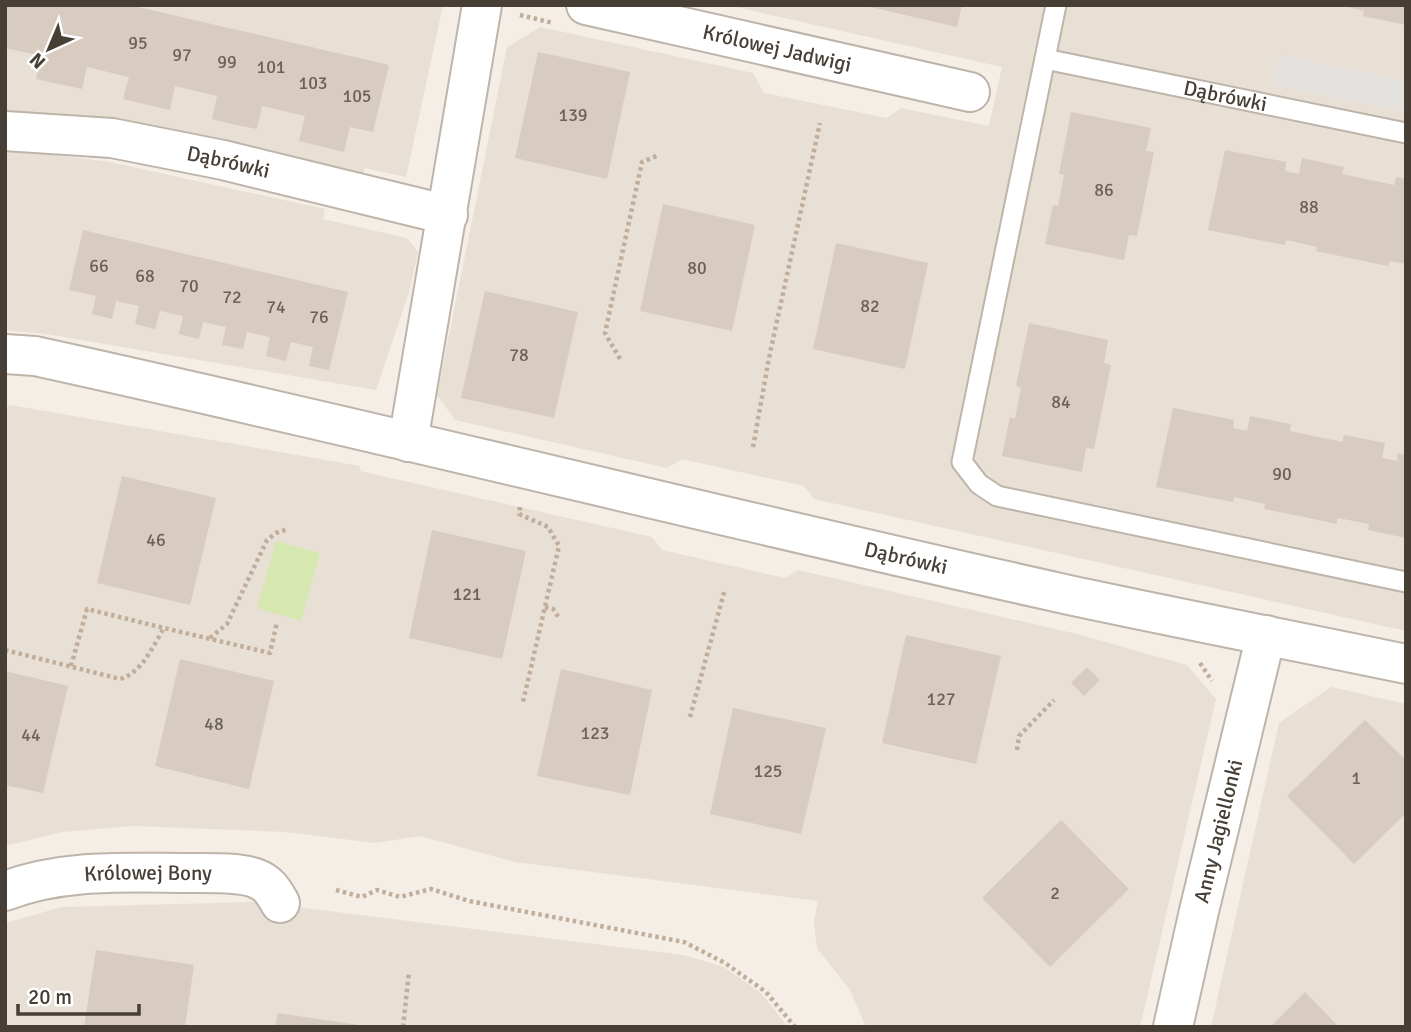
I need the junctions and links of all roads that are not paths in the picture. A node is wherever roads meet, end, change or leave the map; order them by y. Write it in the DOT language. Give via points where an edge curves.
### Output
graph roads {
  1 [pos="1056,5"];
  2 [pos="497,9"];
  3 [pos="574,15"];
  4 [pos="1045,60"];
  5 [pos="970,92"];
  6 [pos="5,131"];
  7 [pos="1406,133"];
  8 [pos="448,215"];
  9 [pos="5,354"];
  10 [pos="408,442"];
  11 [pos="1406,582"];
  12 [pos="1266,635"];
  13 [pos="1406,664"];
  14 [pos="5,891"];
  15 [pos="280,903"];
  16 [pos="1173,1027"];
  1 -- 4 [label="lane"];
  2 -- 8 [label="street"];
  3 -- 5 [label="street, Królowej Jadwigi"];
  4 -- 7 [label="lane, Dąbrówki"];
  4 -- 11 [label="lane" via="962,463 979,484 997,496"];
  6 -- 8 [label="street, Dąbrówki" via="112,138"];
  8 -- 10 [label="street"];
  9 -- 10 [label="street, Dąbrówki" via="35,356 211,394"];
  10 -- 12 [label="street, Dąbrówki" via="1063,593"];
  12 -- 13 [label="street, Dąbrówki"];
  12 -- 16 [label="street, Anny Jagiellonki"];
  14 -- 15 [label="street, Królowej Bony" via="98,872 209,873 253,877 271,885"];
}
